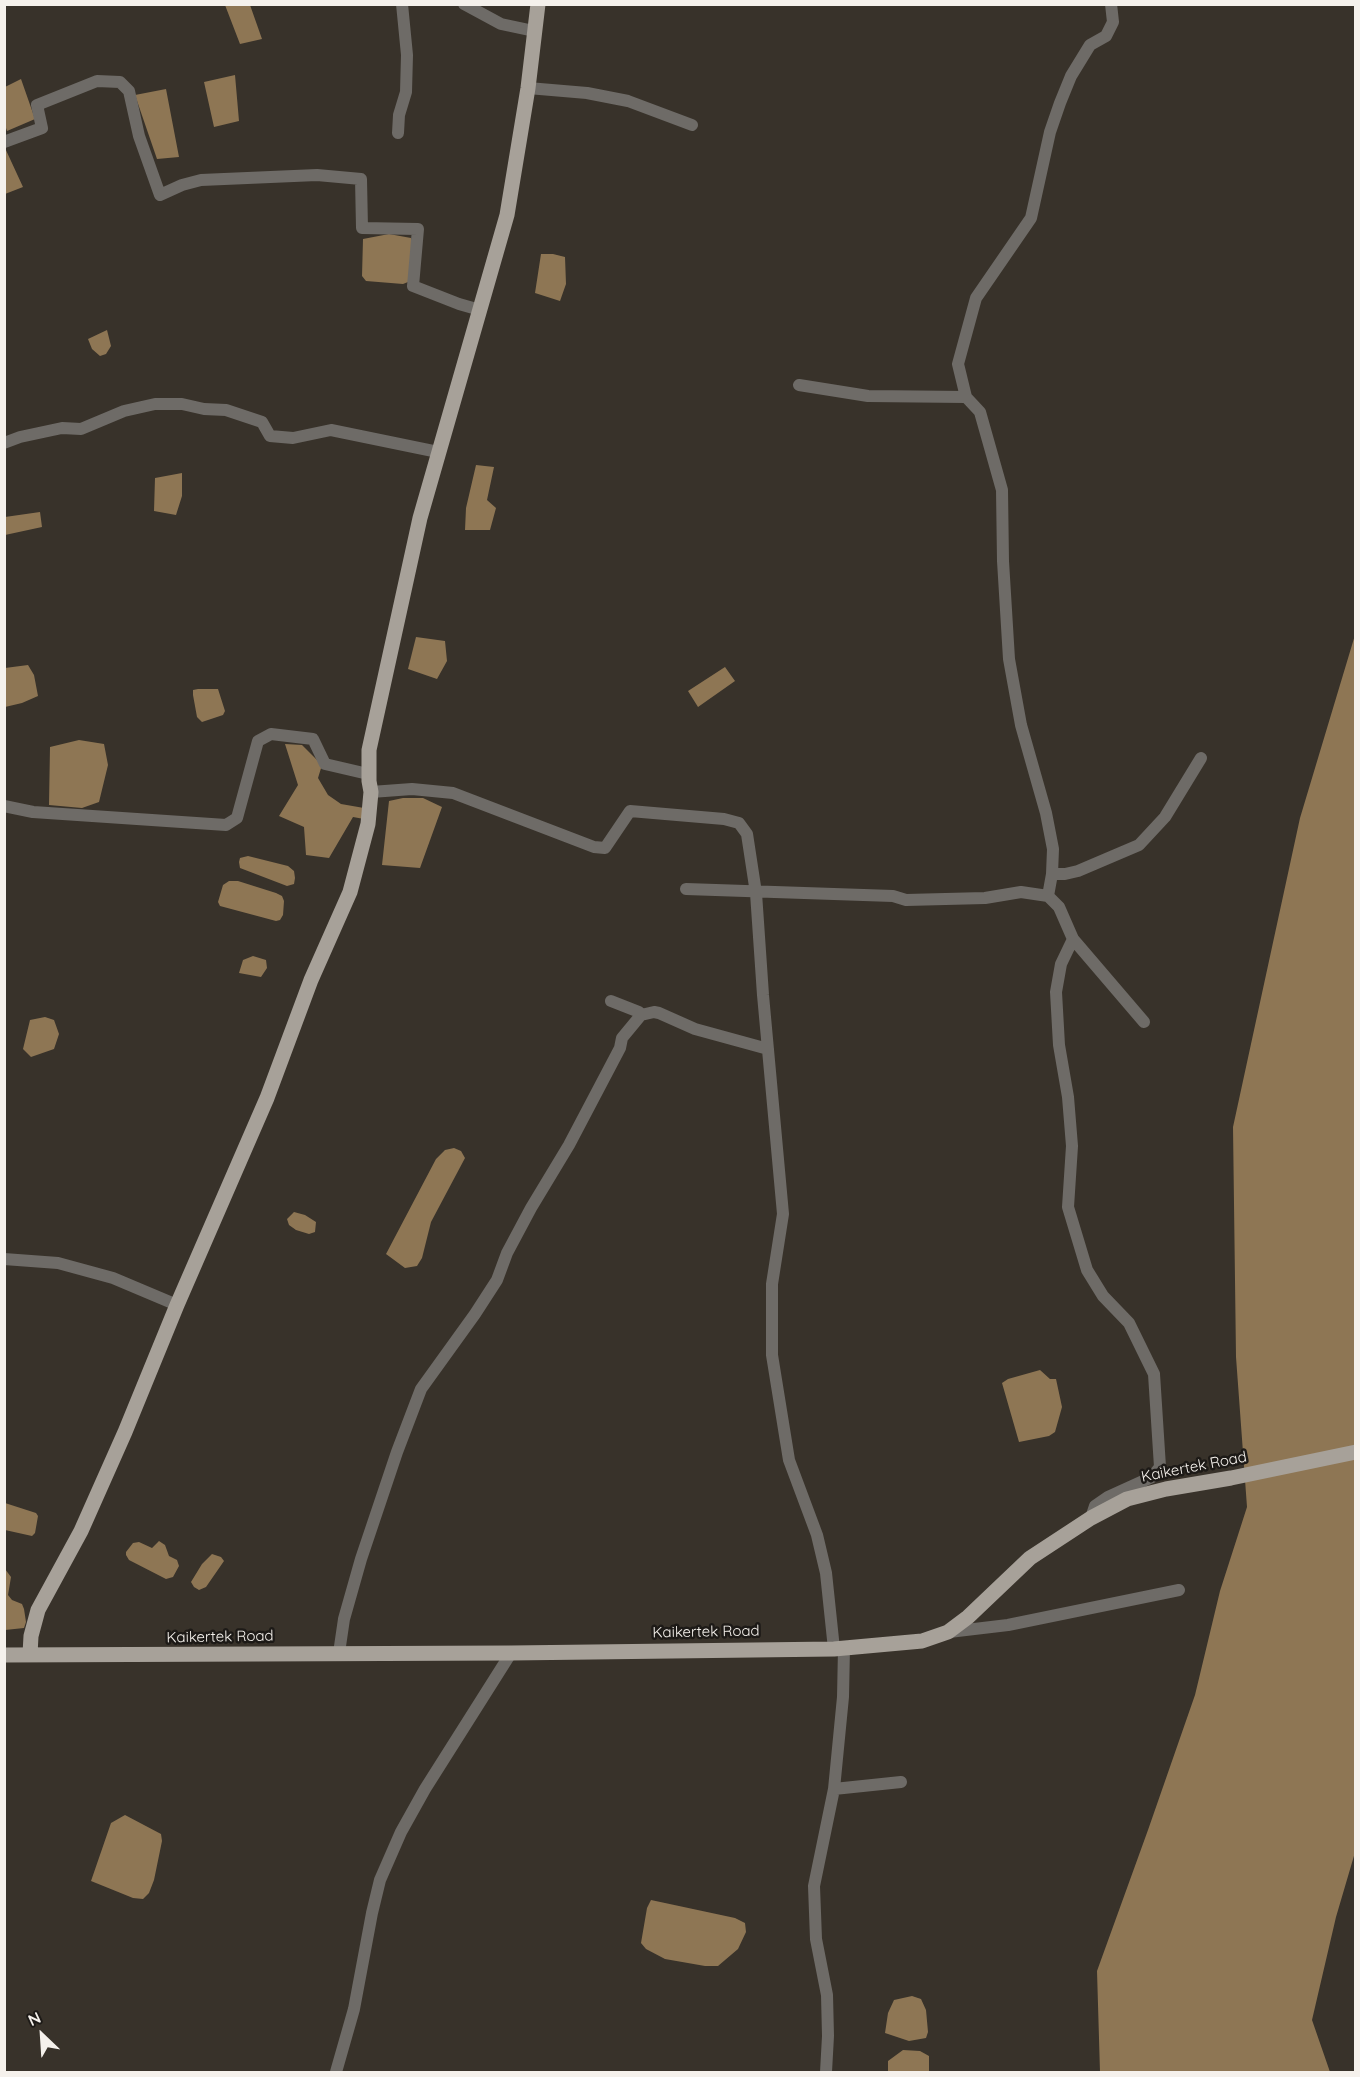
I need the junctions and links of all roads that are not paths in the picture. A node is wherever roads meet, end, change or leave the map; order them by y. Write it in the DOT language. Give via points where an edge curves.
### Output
graph roads {
  1 [pos="402,4"];
  2 [pos="464,4"];
  3 [pos="538,4"];
  4 [pos="1112,4"];
  5 [pos="534,31"];
  6 [pos="528,88"];
  7 [pos="692,124"];
  8 [pos="398,133"];
  9 [pos="4,142"];
  10 [pos="480,310"];
  11 [pos="799,386"];
  12 [pos="966,397"];
  13 [pos="4,443"];
  14 [pos="438,452"];
  15 [pos="1201,758"];
  16 [pos="368,774"];
  17 [pos="372,792"];
  18 [pos="4,806"];
  19 [pos="1052,874"];
  20 [pos="686,889"];
  21 [pos="756,893"];
  22 [pos="1048,896"];
  23 [pos="1073,939"];
  24 [pos="611,1001"];
  25 [pos="641,1014"];
  26 [pos="1144,1022"];
  27 [pos="768,1049"];
  28 [pos="4,1259"];
  29 [pos="177,1305"];
  30 [pos="1356,1452"];
  31 [pos="1091,1518"];
  32 [pos="1179,1590"];
  33 [pos="948,1632"];
  34 [pos="839,1648"];
  35 [pos="339,1653"];
  36 [pos="511,1653"];
  37 [pos="30,1654"];
  38 [pos="4,1655"];
  39 [pos="902,1782"];
  40 [pos="834,1789"];
  41 [pos="336,2073"];
  42 [pos="826,2073"];
  1 -- 8 [label="street" via="406,92"];
  2 -- 5 [label="street" via="501,24"];
  3 -- 5 [label="main road"];
  4 -- 12 [label="street" via="1113,22 1106,36 1090,45 1060,103 1031,218 976,298 958,364"];
  5 -- 6 [label="main road"];
  6 -- 7 [label="street" via="628,101"];
  6 -- 10 [label="main road" via="507,215"];
  9 -- 10 [label="street" via="42,128 37,105 97,81 120,82 129,91 139,136 160,195 201,180 317,175 361,179 363,228 418,229 413,286"];
  10 -- 14 [label="main road"];
  11 -- 12 [label="street" via="868,396"];
  12 -- 19 [label="street" via="980,411 1002,490 1009,659 1021,725 1046,813 1053,849"];
  13 -- 14 [label="street" via="62,429 81,429 124,411 155,404 182,404 226,410 262,422 270,436 292,438 331,430"];
  14 -- 16 [label="main road" via="369,750"];
  15 -- 19 [label="street" via="1165,817 1139,845 1078,871"];
  16 -- 17 [label="main road"];
  16 -- 18 [label="street" via="325,764 313,739 271,734 258,741 237,818 226,825 33,812"];
  17 -- 21 [label="street" via="412,789 453,793 605,848 630,811 724,819 739,823 747,834"];
  17 -- 29 [label="main road" via="369,824 350,892 311,980 267,1098"];
  19 -- 22 [label="street"];
  20 -- 21 [label="street"];
  21 -- 22 [label="street" via="906,900 985,898 1021,892"];
  21 -- 27 [label="street"];
  22 -- 23 [label="street" via="1059,907"];
  23 -- 26 [label="street"];
  23 -- 31 [label="street" via="1061,964 1056,992 1072,1146 1068,1207 1088,1270 1103,1296 1129,1323 1154,1374 1160,1467 1152,1477 1095,1506"];
  24 -- 25 [label="street"];
  25 -- 27 [label="street" via="659,1013 695,1029"];
  25 -- 35 [label="street" via="622,1038 569,1145 507,1253 497,1280 421,1389 361,1559"];
  27 -- 34 [label="street" via="783,1214 772,1284 772,1355 789,1460 817,1535"];
  28 -- 29 [label="street" via="58,1263 113,1278"];
  29 -- 37 [label="main road" via="81,1531 38,1610"];
  30 -- 31 [label="main road, Kaikertek Road" via="1166,1489 1126,1499"];
  31 -- 33 [label="main road, Kaikertek Road" via="1029,1558"];
  32 -- 33 [label="street" via="1008,1625"];
  33 -- 34 [label="main road, Kaikertek Road" via="922,1641"];
  34 -- 36 [label="main road, Kaikertek Road"];
  34 -- 40 [label="street" via="843,1697"];
  35 -- 36 [label="main road, Kaikertek Road"];
  35 -- 37 [label="main road, Kaikertek Road"];
  36 -- 41 [label="street" via="425,1789 380,1880 354,2009"];
  37 -- 38 [label="main road, Kaikertek Road"];
  39 -- 40 [label="street"];
  40 -- 42 [label="street" via="814,1886 816,1939 827,1995"];
}
